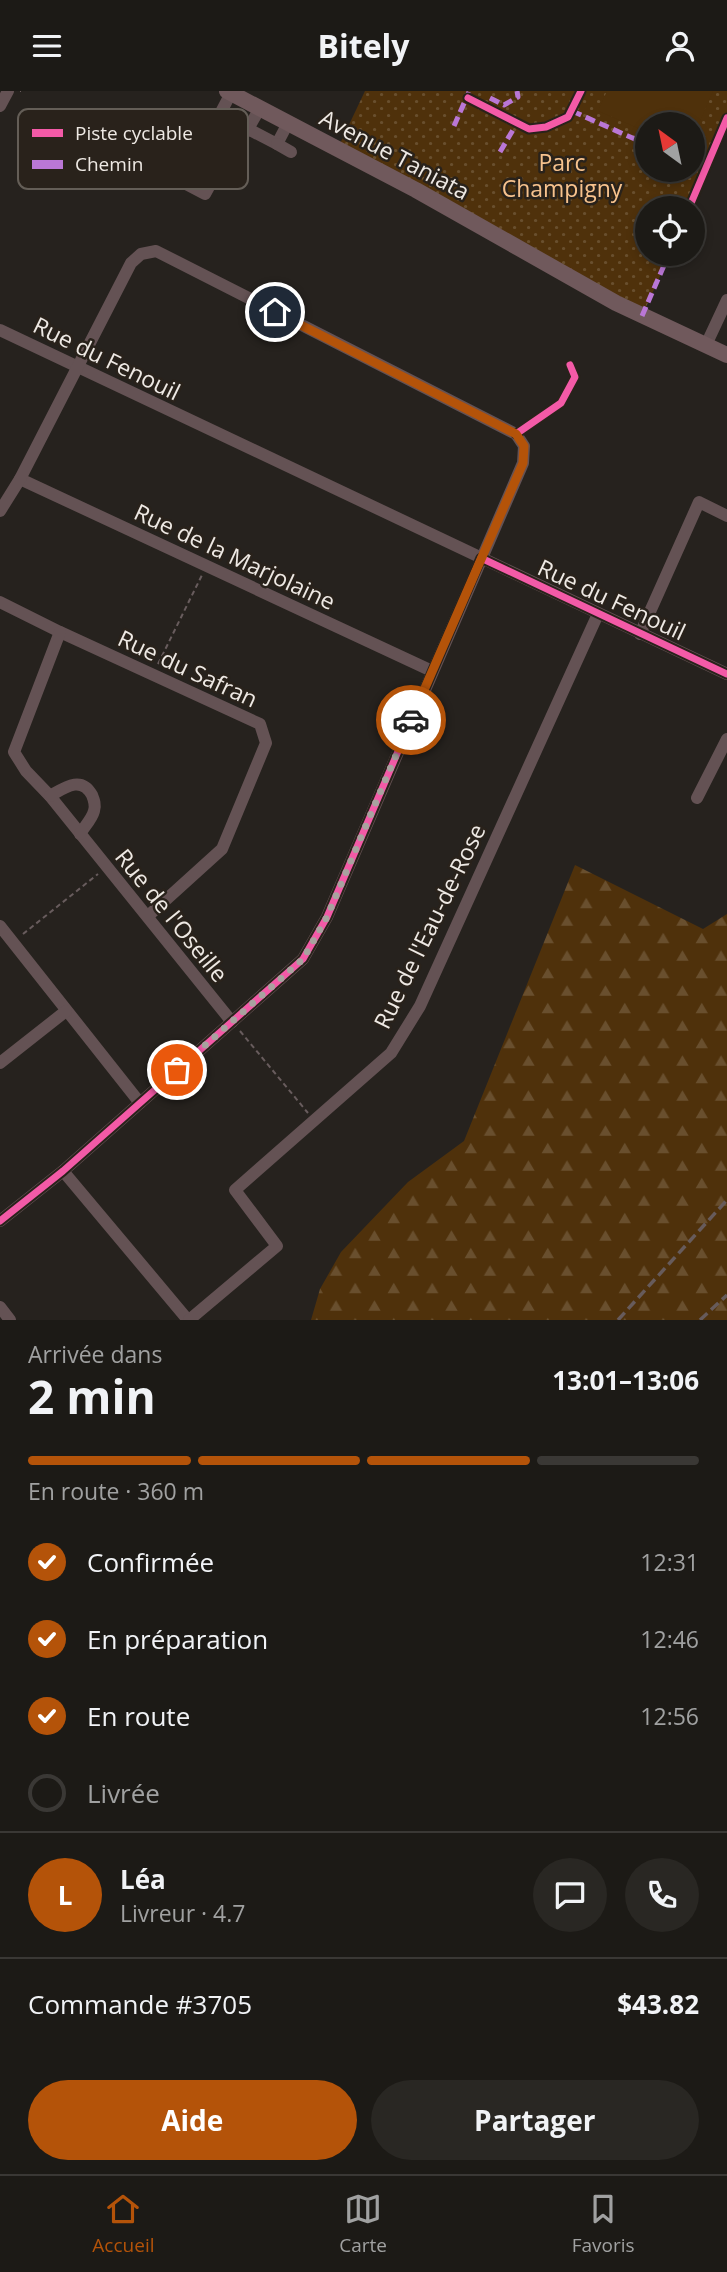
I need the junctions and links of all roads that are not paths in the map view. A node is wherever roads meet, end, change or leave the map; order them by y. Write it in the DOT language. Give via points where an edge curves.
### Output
graph roads {
  1 [pos="8,91"];
  2 [pos="229,92"];
  3 [pos="0,106"];
  4 [pos="260,108"];
  5 [pos="221,109"];
  6 [pos="288,123"];
  7 [pos="248,129"];
  8 [pos="277,144"];
  9 [pos="291,152"];
  10 [pos="727,300"];
  11 [pos="0,330"];
  12 [pos="706,345"];
  13 [pos="727,355"];
  14 [pos="77,368"];
  15 [pos="20,479"];
  16 [pos="0,511"];
  17 [pos="727,516"];
  18 [pos="481,558"];
  19 [pos="0,602"];
  20 [pos="598,614"];
  21 [pos="60,632"];
  22 [pos="640,634"];
  23 [pos="432,671"];
  24 [pos="727,674"];
  25 [pos="727,739"];
  26 [pos="50,796"];
  27 [pos="697,798"];
  28 [pos="80,834"];
  29 [pos="148,916"];
  30 [pos="0,926"];
  31 [pos="66,1011"];
  32 [pos="232,1022"];
  33 [pos="0,1063"];
  34 [pos="139,1103"];
  35 [pos="62,1171"];
  36 [pos="0,1221"];
  37 [pos="0,1307"];
  38 [pos="10,1320"];
  39 [pos="189,1320"];
  1 -- 3 [label="street"];
  2 -- 4 [label="main road, Avenue Taniata"];
  2 -- 5 [label="street"];
  4 -- 6 [label="main road, Avenue Taniata"];
  4 -- 7 [label="street"];
  6 -- 8 [label="street"];
  6 -- 12 [label="main road, Avenue Taniata" via="616,303"];
  7 -- 8 [label="street"];
  8 -- 9 [label="street"];
  10 -- 12 [label="street"];
  11 -- 14 [label="street, Rue du Fenouil"];
  12 -- 13 [label="main road, Avenue Taniata"];
  14 -- 15 [label="street"];
  14 -- 18 [label="street, Rue du Fenouil"];
  14 -- 18 [label="street" via="131,263 141,254 156,251 516,434 524,446 523,463"];
  15 -- 16 [label="street"];
  15 -- 23 [label="street, Rue de la Marjolaine"];
  17 -- 22 [label="street" via="699,502"];
  18 -- 20 [label="street, Rue du Fenouil"];
  18 -- 23 [label="street"];
  19 -- 21 [label="street, Rue du Safran"];
  20 -- 22 [label="street, Rue du Fenouil"];
  20 -- 39 [label="street, Rue de l'Eau-de-Rose" via="419,1006 391,1053 235,1189 276,1246"];
  21 -- 26 [label="street, Rue de l'Oseille" via="14,752"];
  21 -- 29 [label="street, Rue du Safran" via="260,724 266,743 222,849"];
  22 -- 24 [label="street, Rue du Fenouil"];
  23 -- 32 [label="street" via="327,917 303,959"];
  25 -- 27 [label="street"];
  26 -- 28 [label="street, Rue de l'Oseille"];
  26 -- 28 [label="street" via="72,784 81,783 89,790 95,800 94,811"];
  28 -- 29 [label="street, Rue de l'Oseille"];
  29 -- 32 [label="street, Rue de l'Oseille"];
  30 -- 31 [label="street"];
  31 -- 33 [label="street"];
  31 -- 34 [label="street"];
  32 -- 34 [label="street"];
  34 -- 35 [label="street"];
  35 -- 36 [label="street"];
  35 -- 39 [label="street, Rue de l'Eau-de-Rose"];
  37 -- 38 [label="street"];
}
